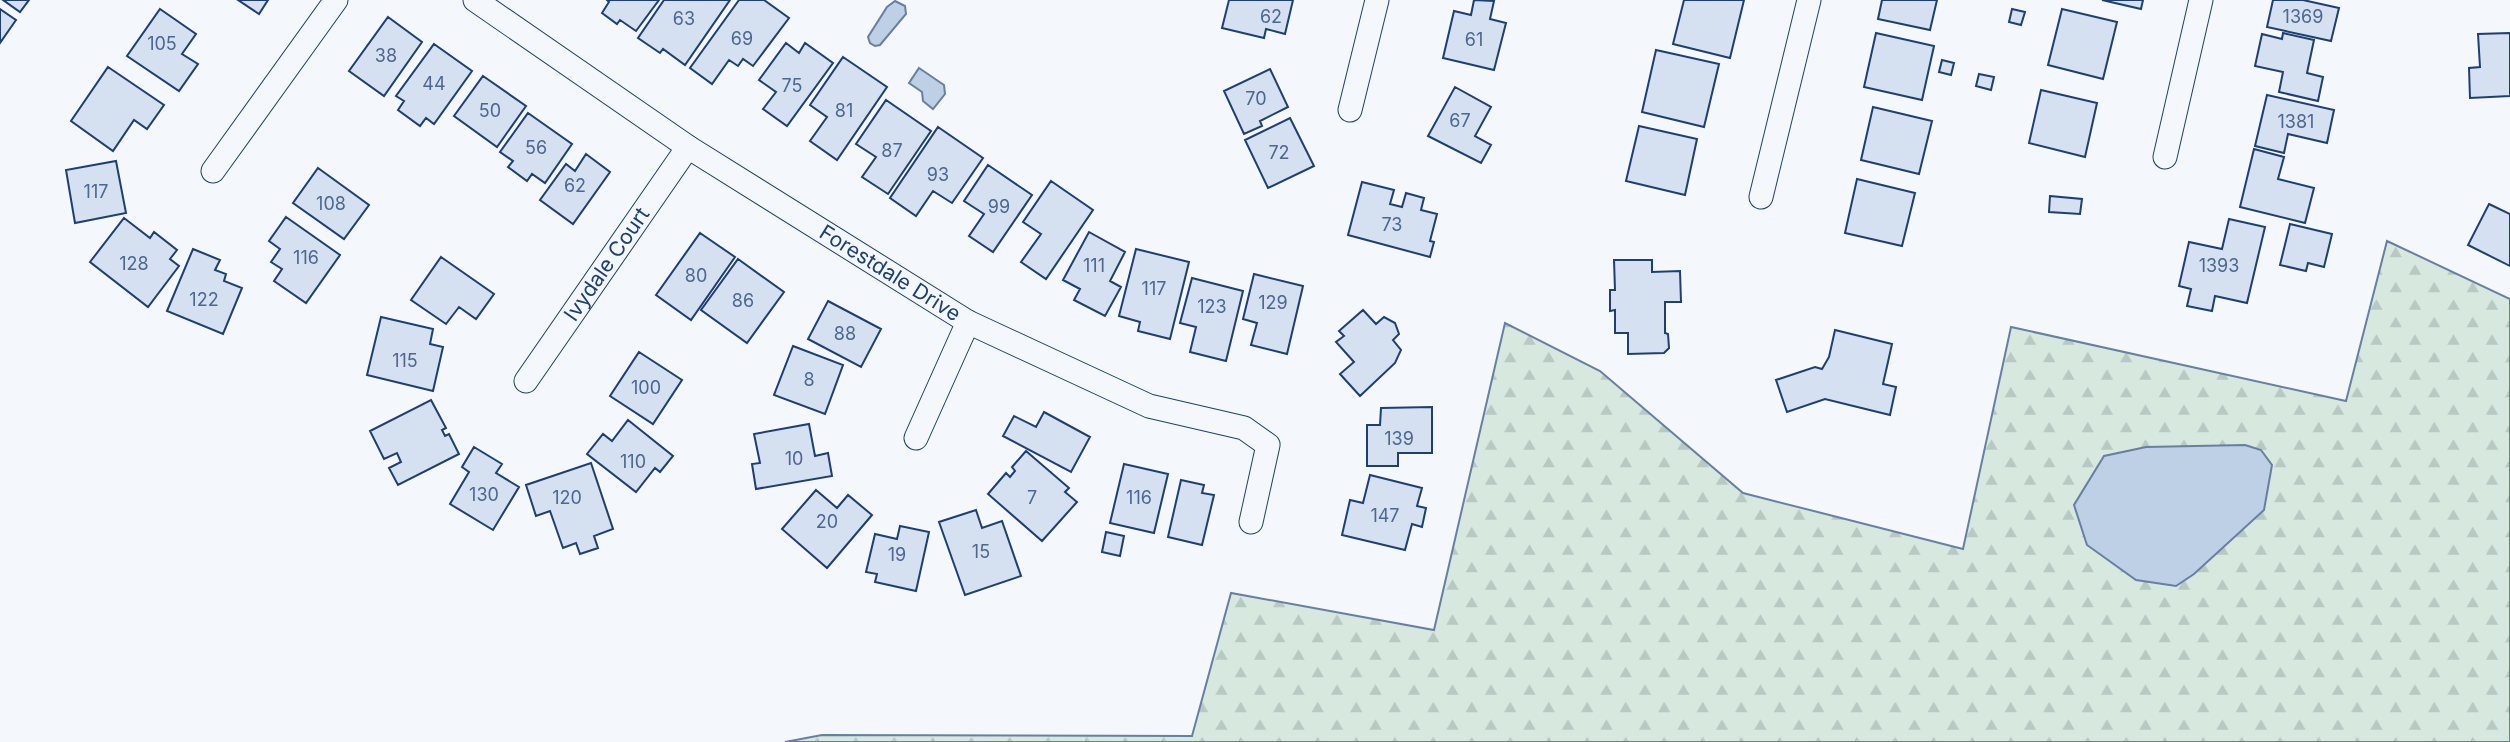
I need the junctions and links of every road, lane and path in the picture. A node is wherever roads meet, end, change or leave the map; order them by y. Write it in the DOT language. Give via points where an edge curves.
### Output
graph roads {
  1 [pos="336,0"];
  2 [pos="475,0"];
  3 [pos="1377,0"];
  4 [pos="1809,0"];
  5 [pos="2201,0"];
  6 [pos="1350,110"];
  7 [pos="688,147"];
  8 [pos="2165,157"];
  9 [pos="213,171"];
  10 [pos="1761,197"];
  11 [pos="968,322"];
  12 [pos="526,381"];
  13 [pos="916,438"];
  14 [pos="1251,522"];
  1 -- 9 [label="street"];
  2 -- 7 [label="street, Forestdale Drive"];
  3 -- 6 [label="street"];
  4 -- 10 [label="street"];
  5 -- 8 [label="street"];
  7 -- 11 [label="street, Forestdale Drive"];
  7 -- 12 [label="street, Ivydale Court"];
  11 -- 13 [label="street"];
  11 -- 14 [label="street, Forestdale Drive" via="1149,405 1244,428 1268,445"];
}
